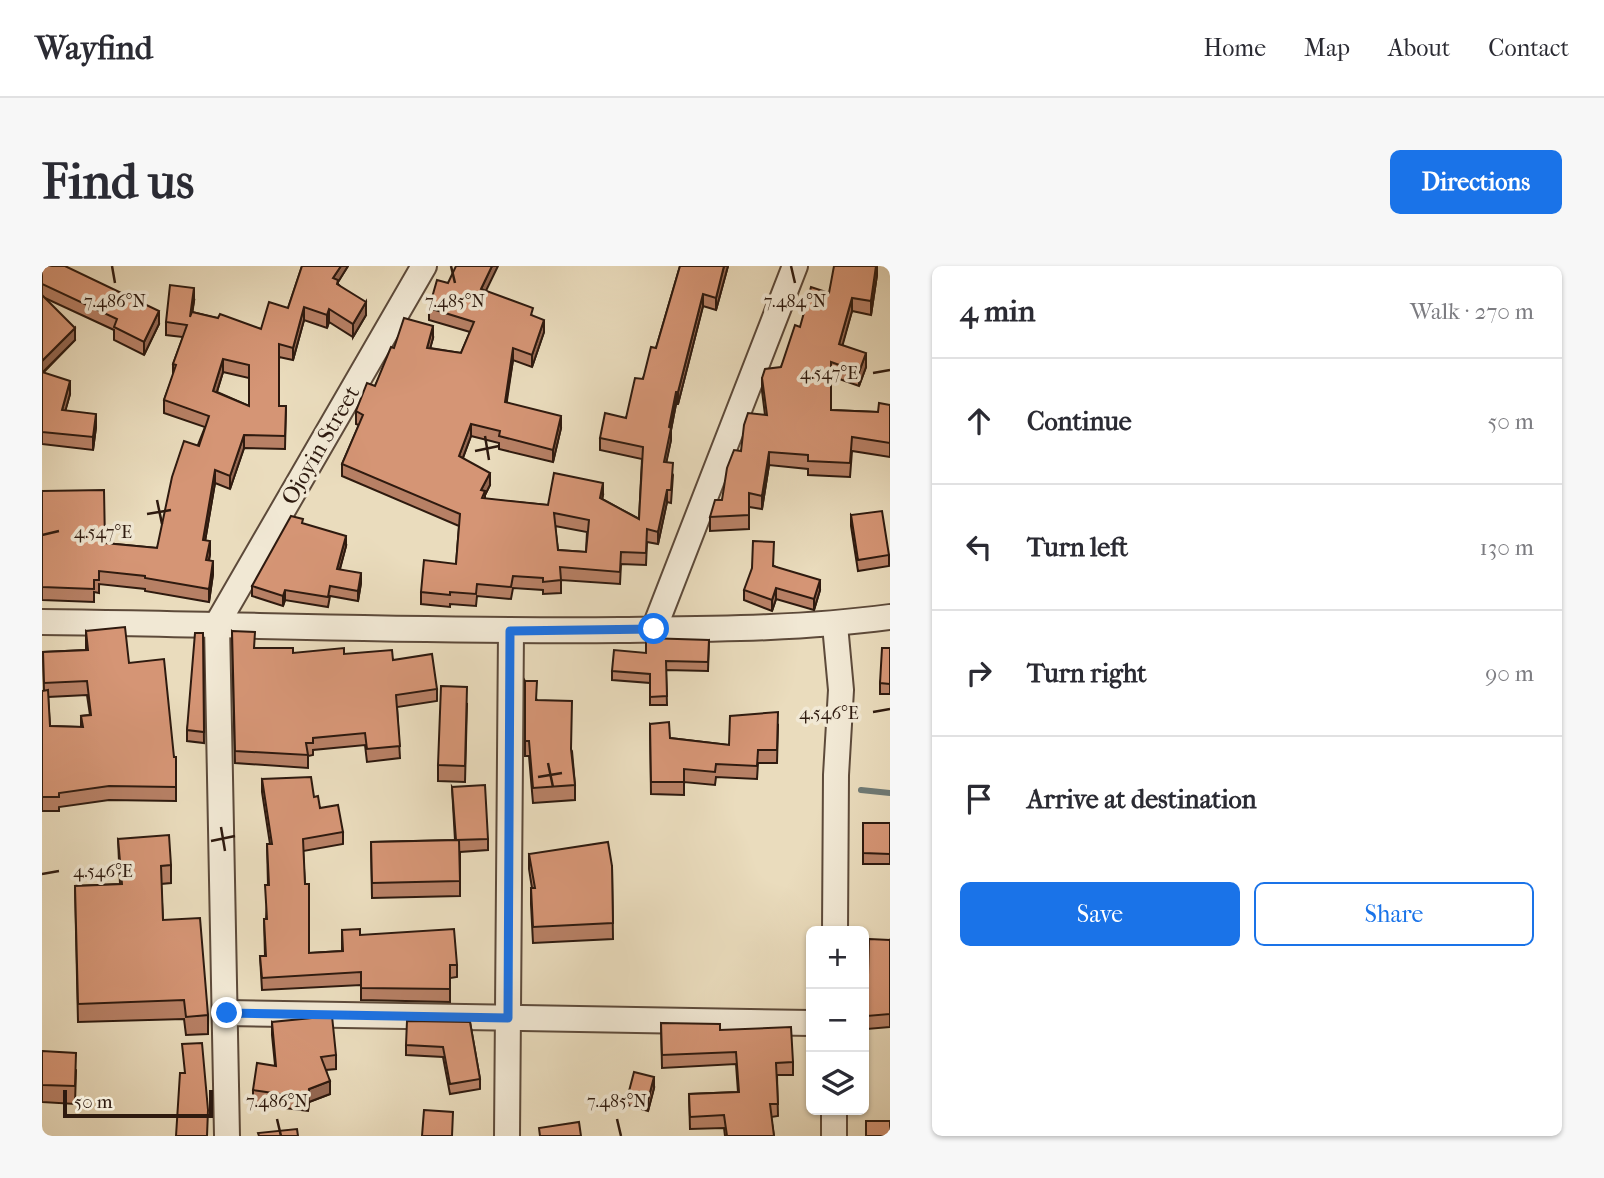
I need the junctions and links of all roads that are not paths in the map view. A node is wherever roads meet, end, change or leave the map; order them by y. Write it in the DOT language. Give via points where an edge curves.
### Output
graph roads {
  1 [pos="424,266"];
  2 [pos="795,266"];
  3 [pos="890,617"];
  4 [pos="42,622"];
  5 [pos="217,624"];
  6 [pos="835,625"];
  7 [pos="654,629"];
  8 [pos="510,631"];
  9 [pos="835,926"];
  10 [pos="227,1013"];
  11 [pos="508,1018"];
  12 [pos="806,1023"];
  13 [pos="834,1115"];
  14 [pos="228,1136"];
  15 [pos="507,1136"];
  16 [pos="834,1136"];
  1 -- 5 [label="street, Ojoyin Street"];
  2 -- 7 [label="street"];
  3 -- 6 [label="street"];
  4 -- 5 [label="street"];
  5 -- 8 [label="street"];
  5 -- 10 [label="street"];
  6 -- 7 [label="street"];
  6 -- 9 [label="street" via="841,690"];
  7 -- 8 [label="street"];
  8 -- 11 [label="street"];
  10 -- 11 [label="street"];
  10 -- 14 [label="street"];
  11 -- 12 [label="street"];
  11 -- 15 [label="street"];
  13 -- 16 [label="street"];
}
